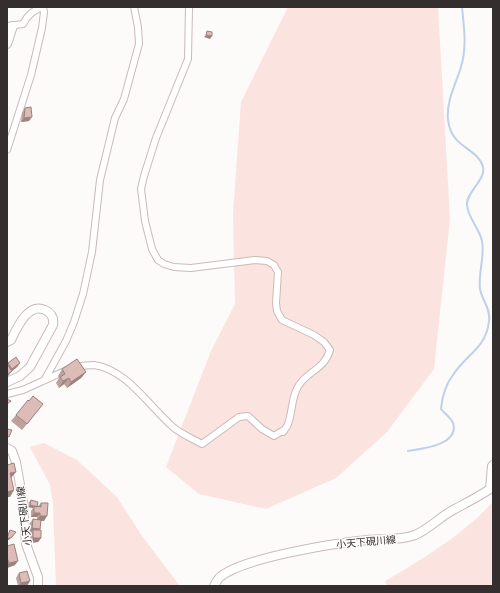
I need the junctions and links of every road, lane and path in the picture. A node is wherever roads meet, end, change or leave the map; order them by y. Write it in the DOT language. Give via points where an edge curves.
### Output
graph roads {
  1 [pos="134,7"];
  2 [pos="189,7"];
  3 [pos="10,26"];
  4 [pos="7,44"];
  5 [pos="7,150"];
  6 [pos="7,342"];
  7 [pos="45,380"];
  8 [pos="7,382"];
  9 [pos="7,394"];
  10 [pos="7,448"];
  11 [pos="493,465"];
  12 [pos="38,586"];
  13 [pos="214,586"];
  1 -- 7 [label="street" via="139,44 124,99 115,118 100,180 92,252 83,294 66,341"];
  2 -- 7 [label="street" via="188,59 156,138 141,189 152,249 158,260 174,267 198,268 255,260 267,261 274,265 278,272 277,311 282,320 324,342 330,350 327,359 300,383 295,391 288,425 283,432 274,436 248,416 239,417 202,444 174,428 141,394 117,374 105,368 92,365 76,367"];
  3 -- 4 [label="main road"];
  3 -- 5 [label="street" via="23,24 34,10 43,7 42,28 31,75"];
  6 -- 8 [label="main road" via="33,309 41,308 48,311 54,318 54,325 30,367 20,376"];
  7 -- 9 [label="street"];
  10 -- 12 [label="main road, 小天下硯川線" via="12,451 16,462 23,502 26,544 38,576"];
  11 -- 13 [label="main road, 小天下硯川線" via="490,489 475,500 452,510 416,535 401,539 379,538 343,542 246,564 228,572 218,579"];
}
